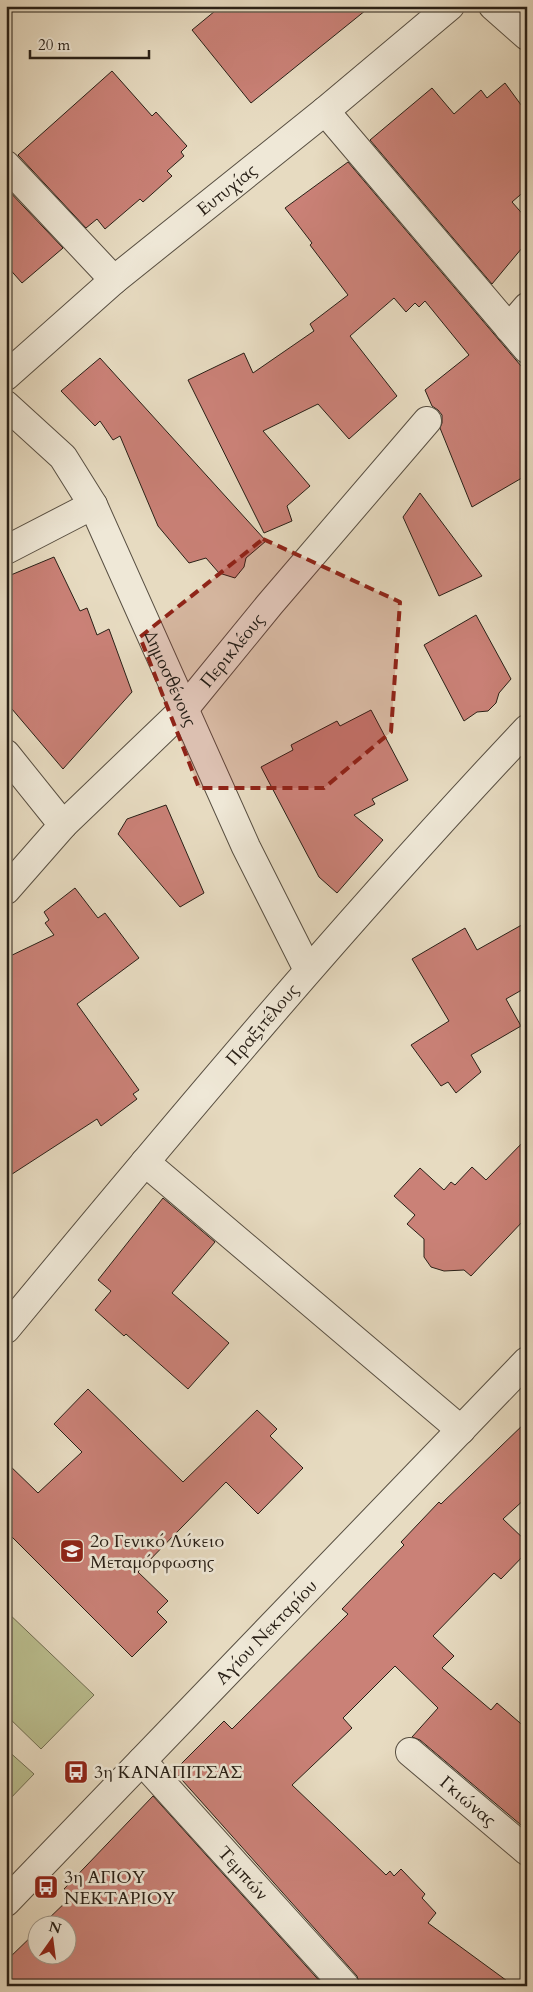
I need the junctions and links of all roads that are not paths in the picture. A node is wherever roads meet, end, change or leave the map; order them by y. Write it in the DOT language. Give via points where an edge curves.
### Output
graph roads {
  1 [pos="450,6"];
  2 [pos="492,6"];
  3 [pos="527,36"];
  4 [pos="325,110"];
  5 [pos="6,165"];
  6 [pos="114,280"];
  7 [pos="527,307"];
  8 [pos="509,328"];
  9 [pos="527,349"];
  10 [pos="6,376"];
  11 [pos="6,405"];
  12 [pos="427,421"];
  13 [pos="93,505"];
  14 [pos="6,550"];
  15 [pos="185,708"];
  16 [pos="527,729"];
  17 [pos="6,754"];
  18 [pos="63,825"];
  19 [pos="6,890"];
  20 [pos="308,970"];
  21 [pos="145,1162"];
  22 [pos="6,1329"];
  23 [pos="527,1362"];
  24 [pos="460,1430"];
  25 [pos="410,1752"];
  26 [pos="142,1761"];
  27 [pos="527,1851"];
  28 [pos="6,1902"];
  29 [pos="344,1986"];
  1 -- 4 [label="street, Ευτυχίας"];
  2 -- 3 [label="street"];
  4 -- 6 [label="street, Ευτυχίας"];
  4 -- 8 [label="street"];
  5 -- 6 [label="street"];
  6 -- 10 [label="street, Ευτυχίας"];
  7 -- 8 [label="street"];
  8 -- 9 [label="street"];
  11 -- 13 [label="street, Δημοσθένους" via="63,457"];
  12 -- 15 [label="street, Περικλέους"];
  13 -- 14 [label="street"];
  13 -- 15 [label="street, Δημοσθένους"];
  15 -- 18 [label="street, Περικλέους"];
  15 -- 20 [label="street, Δημοσθένους" via="246,847"];
  16 -- 20 [label="street, Πραξιτέλους"];
  17 -- 18 [label="street"];
  18 -- 19 [label="street, Περικλέους"];
  20 -- 21 [label="street, Πραξιτέλους"];
  21 -- 22 [label="street, Πραξιτέλους"];
  21 -- 24 [label="street"];
  23 -- 24 [label="street, Αγίου Νεκταρίου"];
  24 -- 26 [label="street, Αγίου Νεκταρίου"];
  25 -- 27 [label="street, Γκιώνας"];
  26 -- 28 [label="street, Αγίου Νεκταρίου"];
  26 -- 29 [label="street, Τεμπών"];
}
